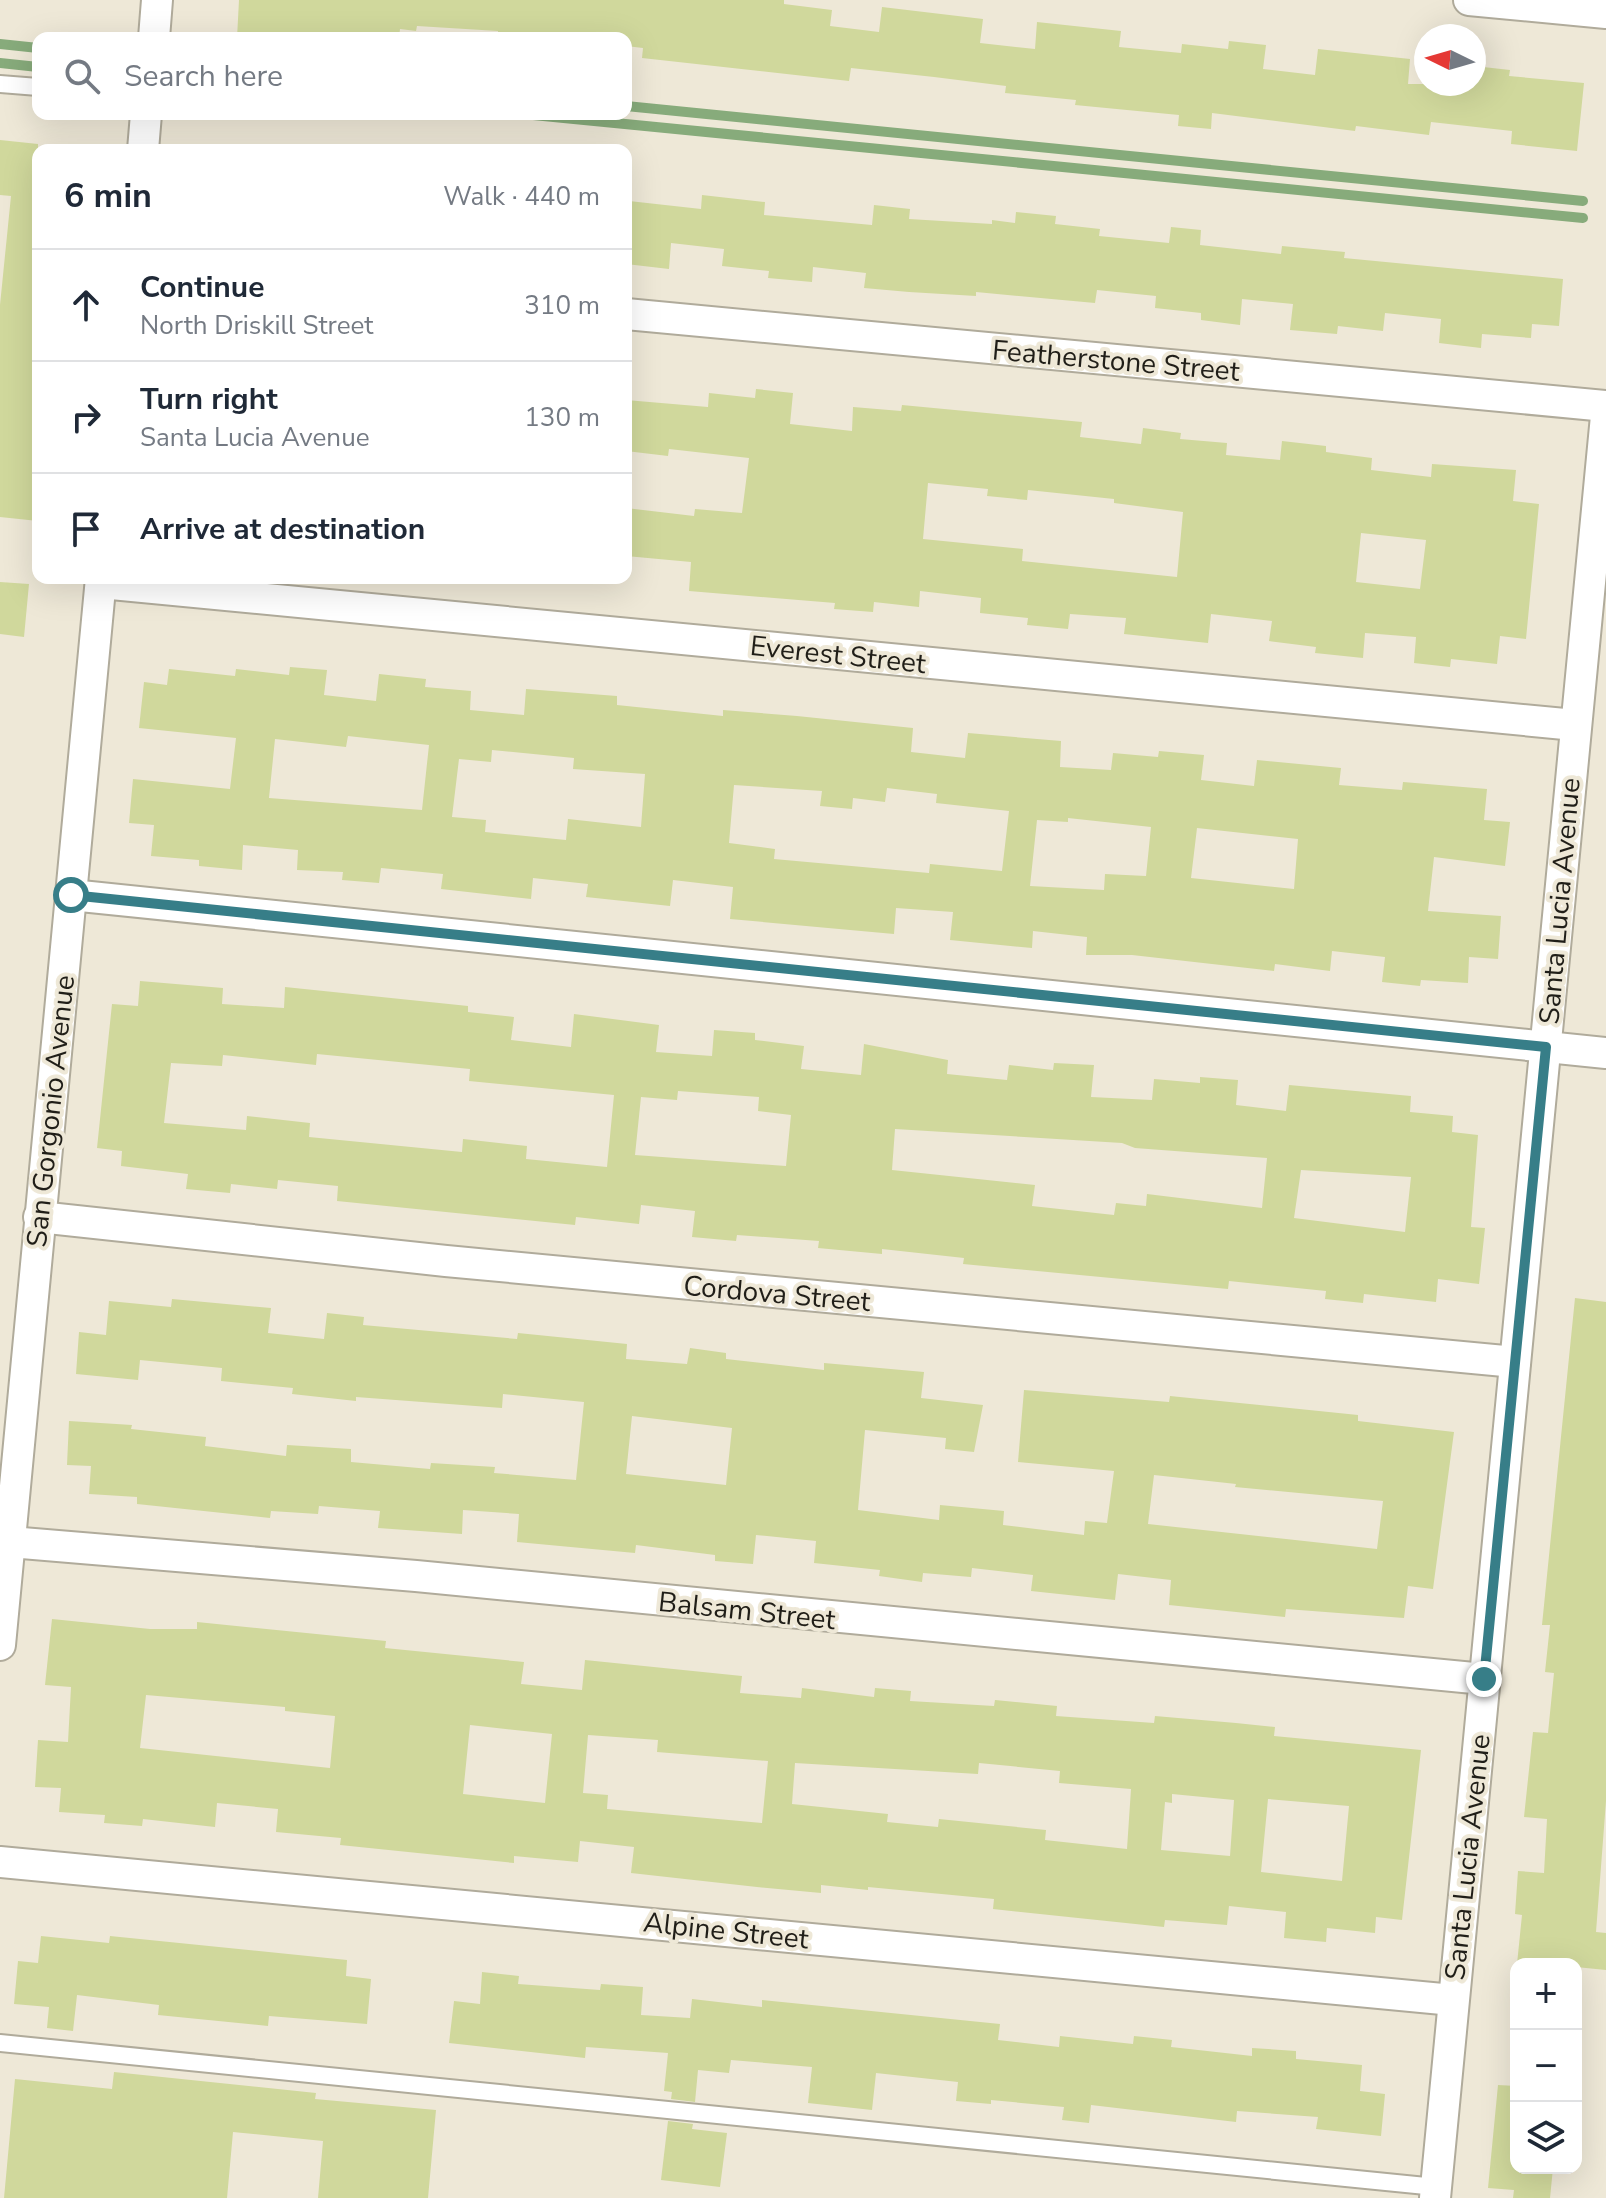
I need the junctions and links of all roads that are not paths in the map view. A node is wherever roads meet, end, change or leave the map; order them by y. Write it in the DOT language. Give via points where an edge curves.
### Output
graph roads {
  1 [pos="157,0"];
  2 [pos="1469,0"];
  3 [pos="1606,13"];
  4 [pos="154,32"];
  5 [pos="0,84"];
  6 [pos="32,87"];
  7 [pos="146,120"];
  8 [pos="144,144"];
  9 [pos="632,315"];
  10 [pos="1606,406"];
  11 [pos="1606,416"];
  12 [pos="101,584"];
  13 [pos="142,584"];
  14 [pos="1575,725"];
  15 [pos="71,895"];
  16 [pos="1546,1047"];
  17 [pos="1606,1053"];
  18 [pos="39,1217"];
  19 [pos="1515,1362"];
  20 [pos="10,1542"];
  21 [pos="0,1645"];
  22 [pos="1484,1679"];
  23 [pos="0,1862"];
  24 [pos="1453,2000"];
  25 [pos="0,2043"];
  26 [pos="1435,2193"];
  1 -- 4 [label="street"];
  2 -- 3 [label="street"];
  5 -- 6 [label="lane"];
  7 -- 8 [label="street"];
  9 -- 10 [label="street, Featherstone Street"];
  11 -- 14 [label="street, Santa Lucia Avenue"];
  12 -- 15 [label="street, San Gorgonio Avenue"];
  13 -- 14 [label="street, Everest Street"];
  14 -- 16 [label="street, Santa Lucia Avenue"];
  15 -- 16 [label="street"];
  15 -- 18 [label="street, San Gorgonio Avenue"];
  16 -- 17 [label="street"];
  16 -- 19 [label="street, Santa Lucia Avenue"];
  18 -- 19 [label="street, Cordova Street"];
  18 -- 20 [label="street, San Gorgonio Avenue"];
  19 -- 22 [label="street, Santa Lucia Avenue"];
  20 -- 21 [label="street, San Gorgonio Avenue"];
  20 -- 22 [label="street, Balsam Street"];
  22 -- 24 [label="street, Santa Lucia Avenue"];
  23 -- 24 [label="street, Alpine Street"];
  24 -- 26 [label="street, Santa Lucia Avenue"];
  25 -- 26 [label="lane"];
}
